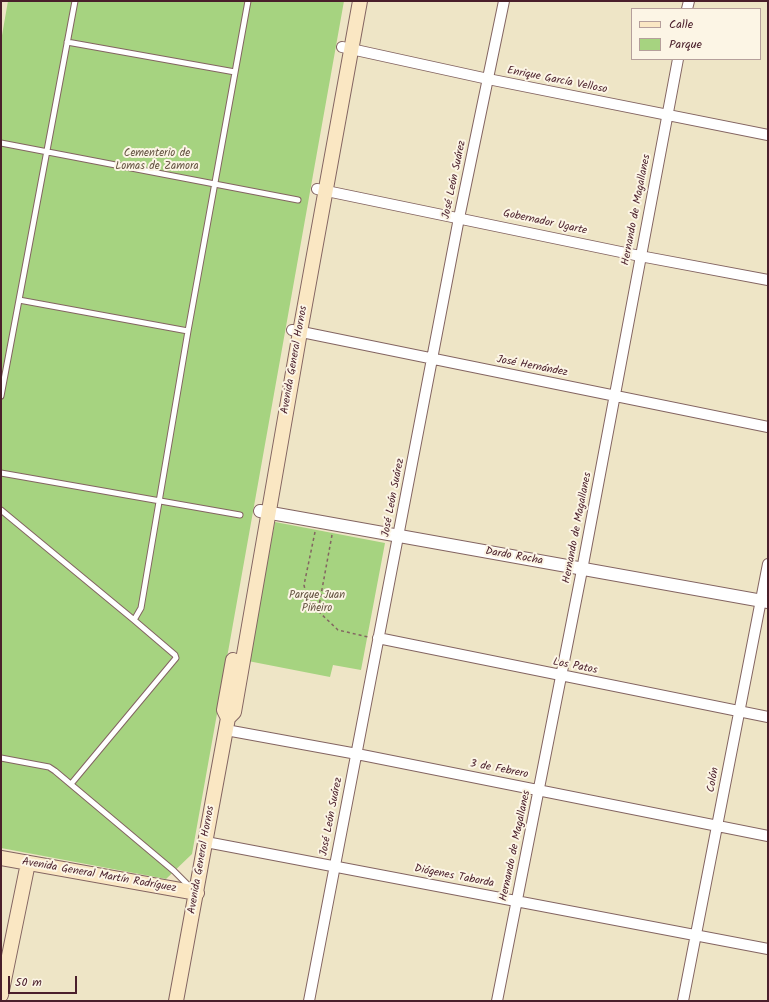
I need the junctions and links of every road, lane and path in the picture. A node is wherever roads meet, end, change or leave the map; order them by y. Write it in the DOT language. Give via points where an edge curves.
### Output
graph roads {
  1 [pos="75,1"];
  2 [pos="248,1"];
  3 [pos="351,1"];
  4 [pos="360,1"];
  5 [pos="504,1"];
  6 [pos="67,42"];
  7 [pos="347,48"];
  8 [pos="678,60"];
  9 [pos="236,72"];
  10 [pos="488,80"];
  11 [pos="667,115"];
  12 [pos="768,135"];
  13 [pos="1,143"];
  14 [pos="47,153"];
  15 [pos="215,183"];
  16 [pos="321,190"];
  17 [pos="298,200"];
  18 [pos="459,218"];
  19 [pos="640,256"];
  20 [pos="768,280"];
  21 [pos="19,300"];
  22 [pos="296,331"];
  23 [pos="188,332"];
  24 [pos="433,359"];
  25 [pos="1,396"];
  26 [pos="615,396"];
  27 [pos="768,427"];
  28 [pos="1,473"];
  29 [pos="159,502"];
  30 [pos="1,510"];
  31 [pos="264,512"];
  32 [pos="240,516"];
  33 [pos="317,521"];
  34 [pos="334,524"];
  35 [pos="398,536"];
  36 [pos="768,564"];
  37 [pos="582,570"];
  38 [pos="765,601"];
  39 [pos="318,611"];
  40 [pos="134,620"];
  41 [pos="378,638"];
  42 [pos="561,677"];
  43 [pos="740,712"];
  44 [pos="768,718"];
  45 [pos="227,724"];
  46 [pos="357,754"];
  47 [pos="1,758"];
  48 [pos="71,784"];
  49 [pos="540,791"];
  50 [pos="717,826"];
  51 [pos="768,836"];
  52 [pos="206,842"];
  53 [pos="1,858"];
  54 [pos="28,863"];
  55 [pos="335,865"];
  56 [pos="197,893"];
  57 [pos="517,901"];
  58 [pos="696,936"];
  59 [pos="768,949"];
  60 [pos="1,995"];
  61 [pos="176,1001"];
  62 [pos="309,1001"];
  63 [pos="497,1001"];
  64 [pos="683,1001"];
  1 -- 6 [label="lane"];
  2 -- 9 [label="lane"];
  3 -- 7 [label="main road, Avenida General Hornos"];
  4 -- 7 [label="main road, Avenida General Hornos"];
  5 -- 10 [label="street, José León Suárez"];
  6 -- 9 [label="lane"];
  6 -- 14 [label="lane"];
  7 -- 10 [label="street, Enrique García Velloso"];
  7 -- 16 [label="main road, Avenida General Hornos"];
  8 -- 11 [label="street, Hernando de Magallanes"];
  9 -- 15 [label="lane"];
  10 -- 11 [label="street, Enrique García Velloso"];
  10 -- 18 [label="street, José León Suárez"];
  11 -- 12 [label="street, Enrique García Velloso"];
  11 -- 19 [label="street, Hernando de Magallanes"];
  13 -- 14 [label="lane"];
  14 -- 15 [label="lane"];
  14 -- 21 [label="lane"];
  15 -- 17 [label="lane"];
  15 -- 23 [label="lane"];
  16 -- 18 [label="street, Gobernador Ugarte"];
  16 -- 22 [label="main road, Avenida General Hornos"];
  18 -- 19 [label="street, Gobernador Ugarte"];
  18 -- 24 [label="street, José León Suárez"];
  19 -- 20 [label="street, Gobernador Ugarte"];
  19 -- 26 [label="street, Hernando de Magallanes"];
  21 -- 23 [label="lane"];
  21 -- 25 [label="lane"];
  22 -- 24 [label="street, José Hernández"];
  22 -- 31 [label="main road, Avenida General Hornos"];
  23 -- 29 [label="lane"];
  24 -- 26 [label="street, José Hernández"];
  24 -- 35 [label="street, José León Suárez"];
  26 -- 27 [label="street, José Hernández"];
  26 -- 37 [label="street, Hernando de Magallanes"];
  28 -- 29 [label="lane"];
  29 -- 32 [label="lane"];
  29 -- 40 [label="lane" via="141,608"];
  30 -- 40 [label="lane"];
  31 -- 33 [label="street, Dardo Rocha"];
  31 -- 45 [label="main road, Avenida General Hornos" via="234,712"];
  33 -- 34 [label="street, Dardo Rocha"];
  33 -- 39 [label="path" via="304,585 307,598"];
  34 -- 35 [label="street, Dardo Rocha"];
  34 -- 39 [label="path"];
  35 -- 37 [label="street, Dardo Rocha"];
  35 -- 41 [label="street, José León Suárez"];
  36 -- 38 [label="street, Colón"];
  37 -- 38 [label="street, Dardo Rocha"];
  37 -- 42 [label="street, Hernando de Magallanes"];
  38 -- 43 [label="street, Colón"];
  39 -- 41 [label="path" via="338,630"];
  40 -- 48 [label="lane" via="174,655 175,662"];
  41 -- 42 [label="street, Los Patos"];
  41 -- 46 [label="street, José León Suárez"];
  42 -- 43 [label="street, Los Patos"];
  42 -- 49 [label="street, Hernando de Magallanes"];
  43 -- 44 [label="street, Los Patos"];
  43 -- 50 [label="street, Colón"];
  45 -- 46 [label="street, 3 de Febrero"];
  45 -- 52 [label="main road, Avenida General Hornos"];
  46 -- 49 [label="street, 3 de Febrero"];
  46 -- 55 [label="street, José León Suárez"];
  47 -- 48 [label="lane" via="49,767"];
  48 -- 56 [label="lane"];
  49 -- 50 [label="street, 3 de Febrero"];
  49 -- 57 [label="street, Hernando de Magallanes"];
  50 -- 51 [label="street, 3 de Febrero"];
  50 -- 58 [label="street, Colón"];
  52 -- 55 [label="street, Diógenes Taborda"];
  52 -- 56 [label="main road, Avenida General Hornos"];
  53 -- 54 [label="main road, Avenida General Martín Rodríguez"];
  54 -- 56 [label="main road, Avenida General Martín Rodríguez"];
  54 -- 60 [label="main road"];
  55 -- 57 [label="street, Diógenes Taborda"];
  55 -- 62 [label="street, José León Suárez"];
  56 -- 61 [label="main road, Avenida General Hornos"];
  57 -- 58 [label="street, Diógenes Taborda"];
  57 -- 63 [label="street, Hernando de Magallanes"];
  58 -- 59 [label="street, Diógenes Taborda"];
  58 -- 64 [label="street, Colón"];
}
